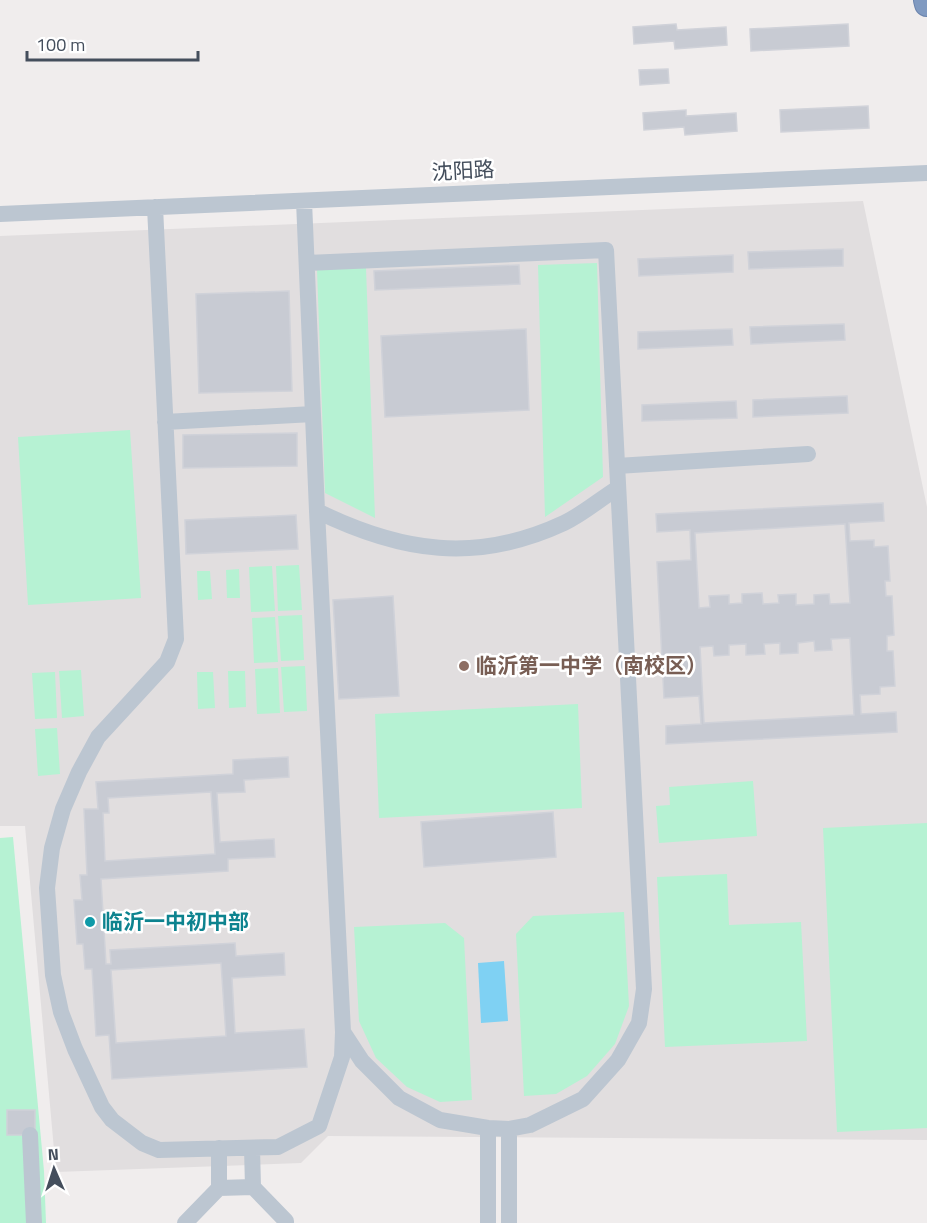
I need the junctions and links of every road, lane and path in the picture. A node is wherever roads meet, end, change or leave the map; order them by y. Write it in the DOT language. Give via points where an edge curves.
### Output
graph roads {
  1 [pos="927,173"];
  2 [pos="304,201"];
  3 [pos="154,207"];
  4 [pos="0,214"];
  5 [pos="307,263"];
  6 [pos="313,414"];
  7 [pos="165,422"];
  8 [pos="808,454"];
  9 [pos="617,466"];
  10 [pos="618,488"];
  11 [pos="317,510"];
  12 [pos="343,1032"];
  13 [pos="488,1128"];
  14 [pos="508,1128"];
  15 [pos="30,1135"];
  16 [pos="219,1148"];
  17 [pos="252,1148"];
  18 [pos="219,1188"];
  19 [pos="253,1188"];
  20 [pos="34,1223"];
  21 [pos="184,1223"];
  22 [pos="286,1223"];
  23 [pos="488,1223"];
  24 [pos="509,1223"];
  1 -- 2 [label="street, 沈阳路"];
  2 -- 3 [label="street, 沈阳路"];
  2 -- 5 [label="street"];
  3 -- 4 [label="street, 沈阳路"];
  3 -- 7 [label="street"];
  5 -- 6 [label="street"];
  5 -- 9 [label="street" via="606,250"];
  6 -- 7 [label="street"];
  6 -- 11 [label="street"];
  7 -- 16 [label="street" via="176,639 167,663 98,737 63,809 52,848 47,888 53,975 61,1012 75,1048 112,1120 142,1143 159,1150"];
  8 -- 9 [label="street"];
  9 -- 10 [label="street"];
  10 -- 11 [label="street" via="565,522 509,544 453,549 404,544 346,525"];
  10 -- 14 [label="street" via="644,989 639,1023 618,1060 583,1099 530,1125"];
  11 -- 12 [label="street"];
  12 -- 13 [label="street" via="362,1061 399,1098 440,1120"];
  12 -- 17 [label="street" via="342,1057 319,1126 278,1147"];
  13 -- 14 [label="street"];
  13 -- 23 [label="street"];
  14 -- 24 [label="street"];
  15 -- 20 [label="street"];
  16 -- 17 [label="street"];
  16 -- 18 [label="street"];
  17 -- 19 [label="street"];
  18 -- 19 [label="street"];
  18 -- 21 [label="street"];
  19 -- 22 [label="street"];
}
